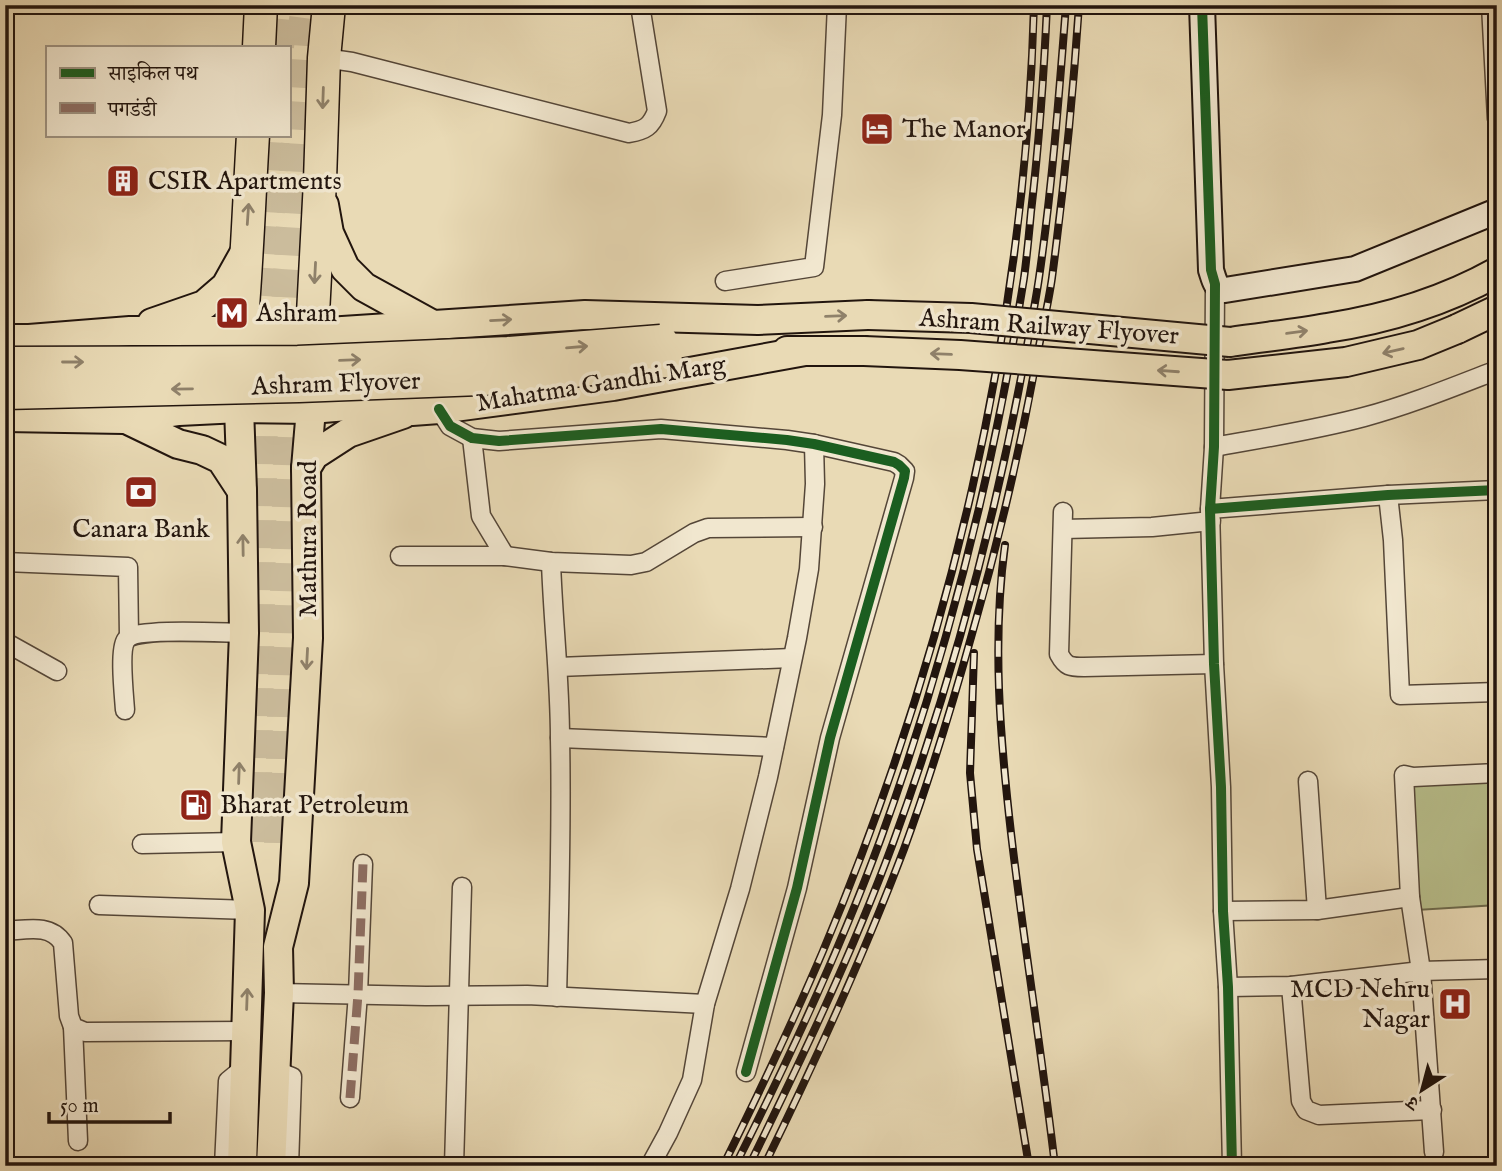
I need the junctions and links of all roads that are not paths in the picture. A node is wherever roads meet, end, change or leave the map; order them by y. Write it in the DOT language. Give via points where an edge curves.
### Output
graph roads {
  1 [pos="261,5"];
  2 [pos="329,5"];
  3 [pos="640,5"];
  4 [pos="837,5"];
  5 [pos="1202,5"];
  6 [pos="1491,5"];
  7 [pos="259,46"];
  8 [pos="1495,48"];
  9 [pos="324,58"];
  10 [pos="1497,119"];
  11 [pos="253,136"];
  12 [pos="320,181"];
  13 [pos="1497,211"];
  14 [pos="246,252"];
  15 [pos="1497,272"];
  16 [pos="725,281"];
  17 [pos="1215,284"];
  18 [pos="1497,310"];
  19 [pos="758,320"];
  20 [pos="433,325"];
  21 [pos="130,331"];
  22 [pos="241,331"];
  23 [pos="312,333"];
  24 [pos="17,339"];
  25 [pos="664,351"];
  26 [pos="805,351"];
  27 [pos="5,363"];
  28 [pos="1497,370"];
  29 [pos="5,393"];
  30 [pos="239,408"];
  31 [pos="311,409"];
  32 [pos="426,410"];
  33 [pos="18,417"];
  34 [pos="124,419"];
  35 [pos="472,438"];
  36 [pos="814,444"];
  37 [pos="1214,447"];
  38 [pos="306,468"];
  39 [pos="1497,490"];
  40 [pos="242,491"];
  41 [pos="1388,495"];
  42 [pos="1210,515"];
  43 [pos="813,527"];
  44 [pos="400,556"];
  45 [pos="505,556"];
  46 [pos="5,562"];
  47 [pos="551,562"];
  48 [pos="244,633"];
  49 [pos="129,637"];
  50 [pos="5,642"];
  51 [pos="792,658"];
  52 [pos="1214,664"];
  53 [pos="558,667"];
  54 [pos="57,671"];
  55 [pos="1497,692"];
  56 [pos="125,710"];
  57 [pos="561,738"];
  58 [pos="774,747"];
  59 [pos="1497,773"];
  60 [pos="1308,781"];
  61 [pos="257,842"];
  62 [pos="142,844"];
  63 [pos="363,864"];
  64 [pos="462,887"];
  65 [pos="1410,897"];
  66 [pos="99,905"];
  67 [pos="250,910"];
  68 [pos="1317,910"];
  69 [pos="1223,911"];
  70 [pos="5,931"];
  71 [pos="278,947"];
  72 [pos="1497,969"];
  73 [pos="1421,971"];
  74 [pos="1291,986"];
  75 [pos="1228,987"];
  76 [pos="279,993"];
  77 [pos="358,994"];
  78 [pos="458,996"];
  79 [pos="557,997"];
  80 [pos="705,1004"];
  81 [pos="73,1027"];
  82 [pos="246,1031"];
  83 [pos="746,1072"];
  84 [pos="245,1078"];
  85 [pos="275,1081"];
  86 [pos="350,1098"];
  87 [pos="1432,1111"];
  88 [pos="78,1141"];
  89 [pos="1434,1152"];
  90 [pos="224,1166"];
  91 [pos="242,1166"];
  92 [pos="271,1166"];
  93 [pos="289,1166"];
  94 [pos="454,1166"];
  95 [pos="650,1166"];
  96 [pos="1232,1166"];
  1 -- 7 [label="highway"];
  2 -- 9 [label="highway, Mathura Road"];
  3 -- 9 [label="street" via="657,111 642,131 629,133"];
  4 -- 16 [label="street" via="832,115 814,267"];
  5 -- 17 [label="street"];
  6 -- 8 [label="street"];
  8 -- 10 [label="street"];
  9 -- 12 [label="highway, Mathura Road, one-way"];
  14 -- 11 [label="highway, one-way"];
  12 -- 20 [label="main road" via="330,233 345,268 364,287"];
  12 -- 23 [label="highway, Mathura Road, one-way"];
  13 -- 17 [label="street" via="1354,269 1225,290"];
  14 -- 21 [label="main road" via="226,286 204,305"];
  14 -- 22 [label="highway"];
  19 -- 15 [label="main road, Ashram Railway Flyover, one-way, bridge" via="868,315 971,318 1230,342 1329,328 1404,311"];
  17 -- 37 [label="street"];
  18 -- 26 [label="main road, Ashram Railway Flyover, one-way, bridge" via="1418,345 1346,362 1228,375 960,355"];
  20 -- 19 [label="main road, Mahatma Gandhi Marg, one-way" via="585,315"];
  19 -- 25 [label="main road, Mahatma Gandhi Marg"];
  20 -- 23 [label="main road, Mahatma Gandhi Marg"];
  20 -- 32 [label="main road"];
  21 -- 22 [label="main road, Mahatma Gandhi Marg"];
  21 -- 24 [label="main road, Mahatma Gandhi Marg"];
  21 -- 34 [label="main road"];
  22 -- 23 [label="main road, Mahatma Gandhi Marg"];
  22 -- 30 [label="main road"];
  23 -- 31 [label="highway, Mathura Road"];
  24 -- 33 [label="main road"];
  25 -- 26 [label="main road, Mahatma Gandhi Marg"];
  27 -- 25 [label="highway, Ashram Flyover, one-way, bridge" via="298,362"];
  25 -- 29 [label="highway, Ashram Flyover, one-way, bridge" via="506,378"];
  26 -- 32 [label="main road, Mahatma Gandhi Marg" via="613,386"];
  28 -- 37 [label="street" via="1363,417"];
  30 -- 31 [label="main road, Mahatma Gandhi Marg"];
  30 -- 34 [label="main road, Mahatma Gandhi Marg"];
  30 -- 40 [label="main road"];
  31 -- 32 [label="main road, Mahatma Gandhi Marg"];
  31 -- 38 [label="main road, Mathura Road"];
  32 -- 35 [label="street"];
  32 -- 38 [label="main road" via="348,433 314,455"];
  33 -- 34 [label="main road, Mahatma Gandhi Marg"];
  34 -- 40 [label="main road" via="221,459"];
  35 -- 36 [label="street" via="499,441 661,429"];
  35 -- 45 [label="street" via="481,516"];
  36 -- 43 [label="street"];
  36 -- 83 [label="street" via="894,462 905,471 830,738 797,888"];
  37 -- 42 [label="street"];
  38 -- 71 [label="main road, Mathura Road, one-way" via="308,638 294,883"];
  39 -- 41 [label="street"];
  48 -- 40 [label="main road, one-way"];
  41 -- 42 [label="street"];
  41 -- 55 [label="street" via="1400,695"];
  42 -- 52 [label="street"];
  42 -- 52 [label="street" via="1152,527 1063,521 1059,654 1073,667"];
  43 -- 47 [label="street" via="708,528 646,562 631,565"];
  43 -- 51 [label="street"];
  44 -- 45 [label="street"];
  45 -- 47 [label="street"];
  46 -- 49 [label="street" via="128,567"];
  47 -- 53 [label="street"];
  48 -- 49 [label="street" via="139,633"];
  61 -- 48 [label="main road, one-way"];
  49 -- 56 [label="street" via="122,658"];
  50 -- 54 [label="street"];
  51 -- 53 [label="street"];
  51 -- 58 [label="street"];
  52 -- 69 [label="street"];
  53 -- 57 [label="street"];
  57 -- 58 [label="street"];
  57 -- 79 [label="street"];
  58 -- 80 [label="street" via="740,889"];
  59 -- 65 [label="street" via="1404,775"];
  60 -- 68 [label="street"];
  61 -- 62 [label="street"];
  61 -- 67 [label="main road"];
  61 -- 71 [label="main road"];
  63 -- 77 [label="street"];
  64 -- 78 [label="street"];
  65 -- 68 [label="street"];
  65 -- 73 [label="street"];
  66 -- 67 [label="street"];
  82 -- 67 [label="main road, one-way"];
  68 -- 69 [label="street"];
  69 -- 75 [label="street"];
  70 -- 81 [label="street" via="51,931 63,943"];
  71 -- 76 [label="main road, Mathura Road"];
  72 -- 73 [label="street"];
  73 -- 74 [label="street"];
  73 -- 87 [label="street"];
  74 -- 75 [label="street"];
  74 -- 87 [label="street" via="1301,1101 1306,1110 1319,1115"];
  75 -- 96 [label="street"];
  76 -- 77 [label="street"];
  76 -- 85 [label="main road, Mathura Road"];
  77 -- 78 [label="street"];
  77 -- 86 [label="street"];
  78 -- 79 [label="street"];
  78 -- 94 [label="street"];
  79 -- 80 [label="street"];
  80 -- 95 [label="street" via="692,1080"];
  81 -- 82 [label="street" via="85,1032"];
  81 -- 88 [label="street"];
  82 -- 84 [label="main road"];
  84 -- 90 [label="street" via="228,1081"];
  84 -- 91 [label="main road"];
  85 -- 92 [label="main road, Mathura Road"];
  85 -- 93 [label="street" via="292,1077"];
  87 -- 89 [label="street"];
}
